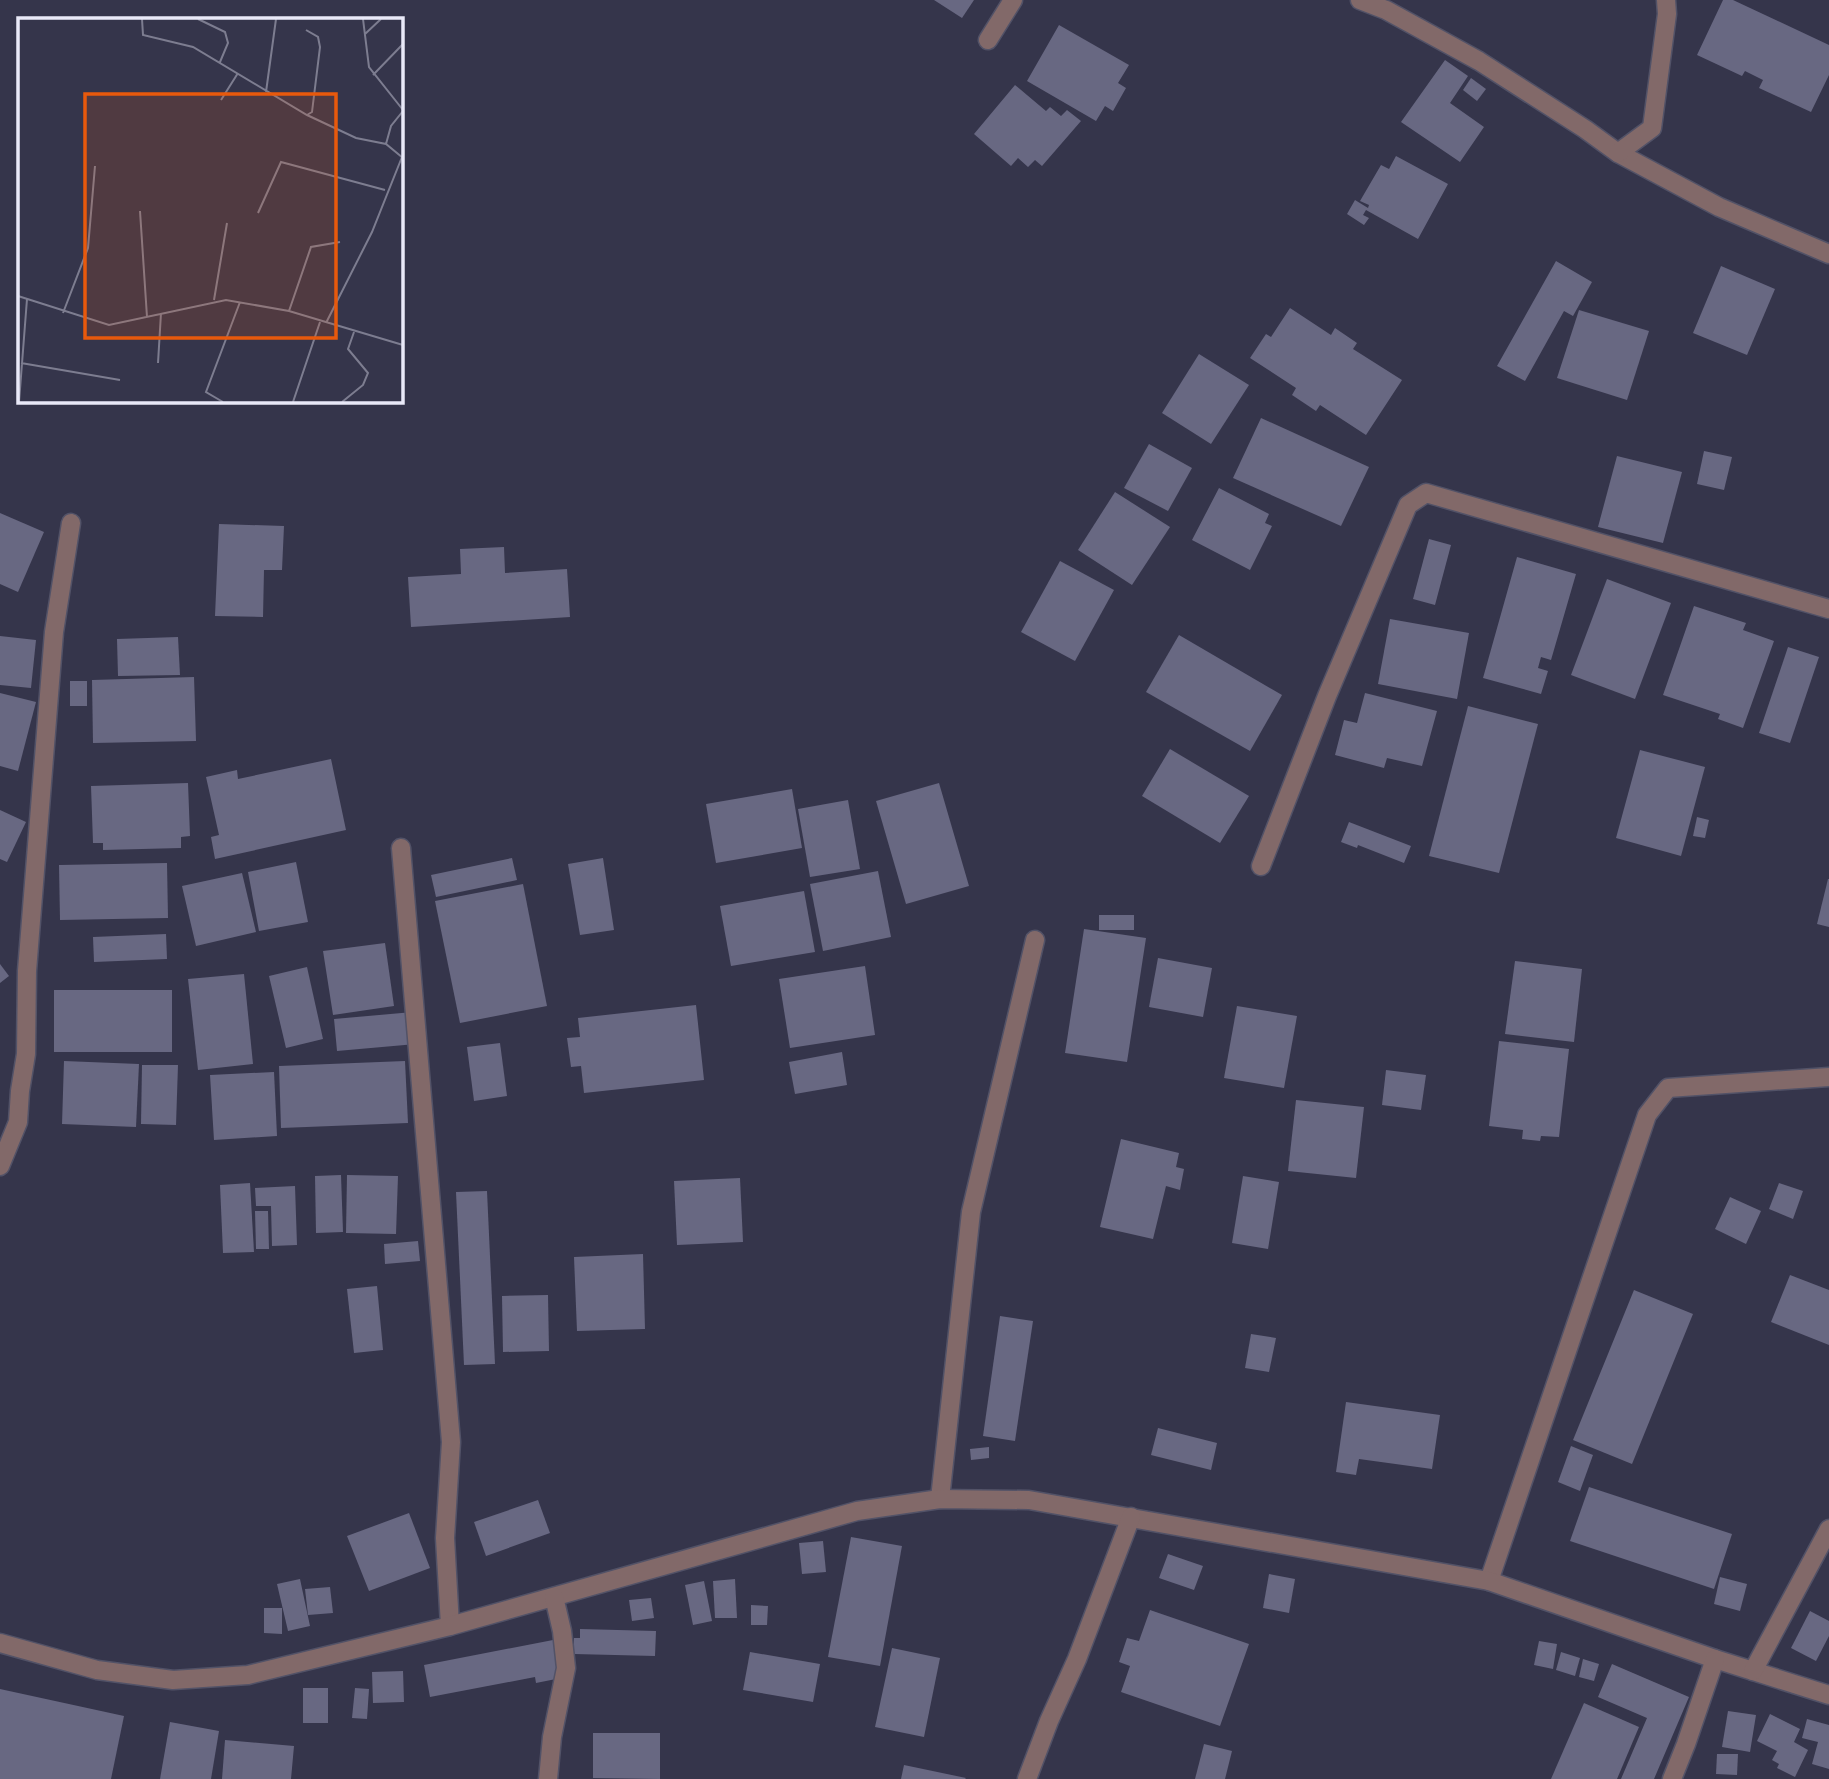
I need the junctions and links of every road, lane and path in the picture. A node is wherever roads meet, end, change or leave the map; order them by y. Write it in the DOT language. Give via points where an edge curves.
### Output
graph roads {
  1 [pos="1013,0"];
  2 [pos="1360,0"];
  3 [pos="1666,0"];
  4 [pos="988,40"];
  5 [pos="1618,153"];
  6 [pos="1829,254"];
  7 [pos="71,523"];
  8 [pos="1829,610"];
  9 [pos="401,848"];
  10 [pos="1261,866"];
  11 [pos="1035,940"];
  12 [pos="1829,1077"];
  13 [pos="0,1166"];
  14 [pos="940,1499"];
  15 [pos="1131,1517"];
  16 [pos="1829,1529"];
  17 [pos="1489,1580"];
  18 [pos="554,1597"];
  19 [pos="450,1626"];
  20 [pos="0,1643"];
  21 [pos="1715,1659"];
  22 [pos="1753,1671"];
  23 [pos="1829,1695"];
  24 [pos="548,1779"];
  25 [pos="1027,1779"];
  26 [pos="1672,1779"];
  1 -- 4 [label="street"];
  2 -- 5 [label="street" via="1479,61"];
  3 -- 5 [label="street" via="1652,128"];
  5 -- 6 [label="street" via="1719,207"];
  7 -- 13 [label="street" via="54,632 27,971 26,1054 18,1122"];
  8 -- 10 [label="street" via="1426,493 1408,505"];
  9 -- 19 [label="street" via="451,1442 445,1538"];
  11 -- 14 [label="street" via="971,1212"];
  12 -- 17 [label="street" via="1668,1088 1647,1115"];
  14 -- 15 [label="street" via="1029,1500"];
  14 -- 18 [label="street" via="857,1511"];
  15 -- 17 [label="street"];
  15 -- 25 [label="street"];
  16 -- 22 [label="street"];
  17 -- 21 [label="street"];
  18 -- 19 [label="street"];
  18 -- 24 [label="street" via="566,1668"];
  19 -- 20 [label="street" via="248,1675 173,1680 97,1671"];
  21 -- 22 [label="street"];
  21 -- 26 [label="street"];
  22 -- 23 [label="street"];
}
